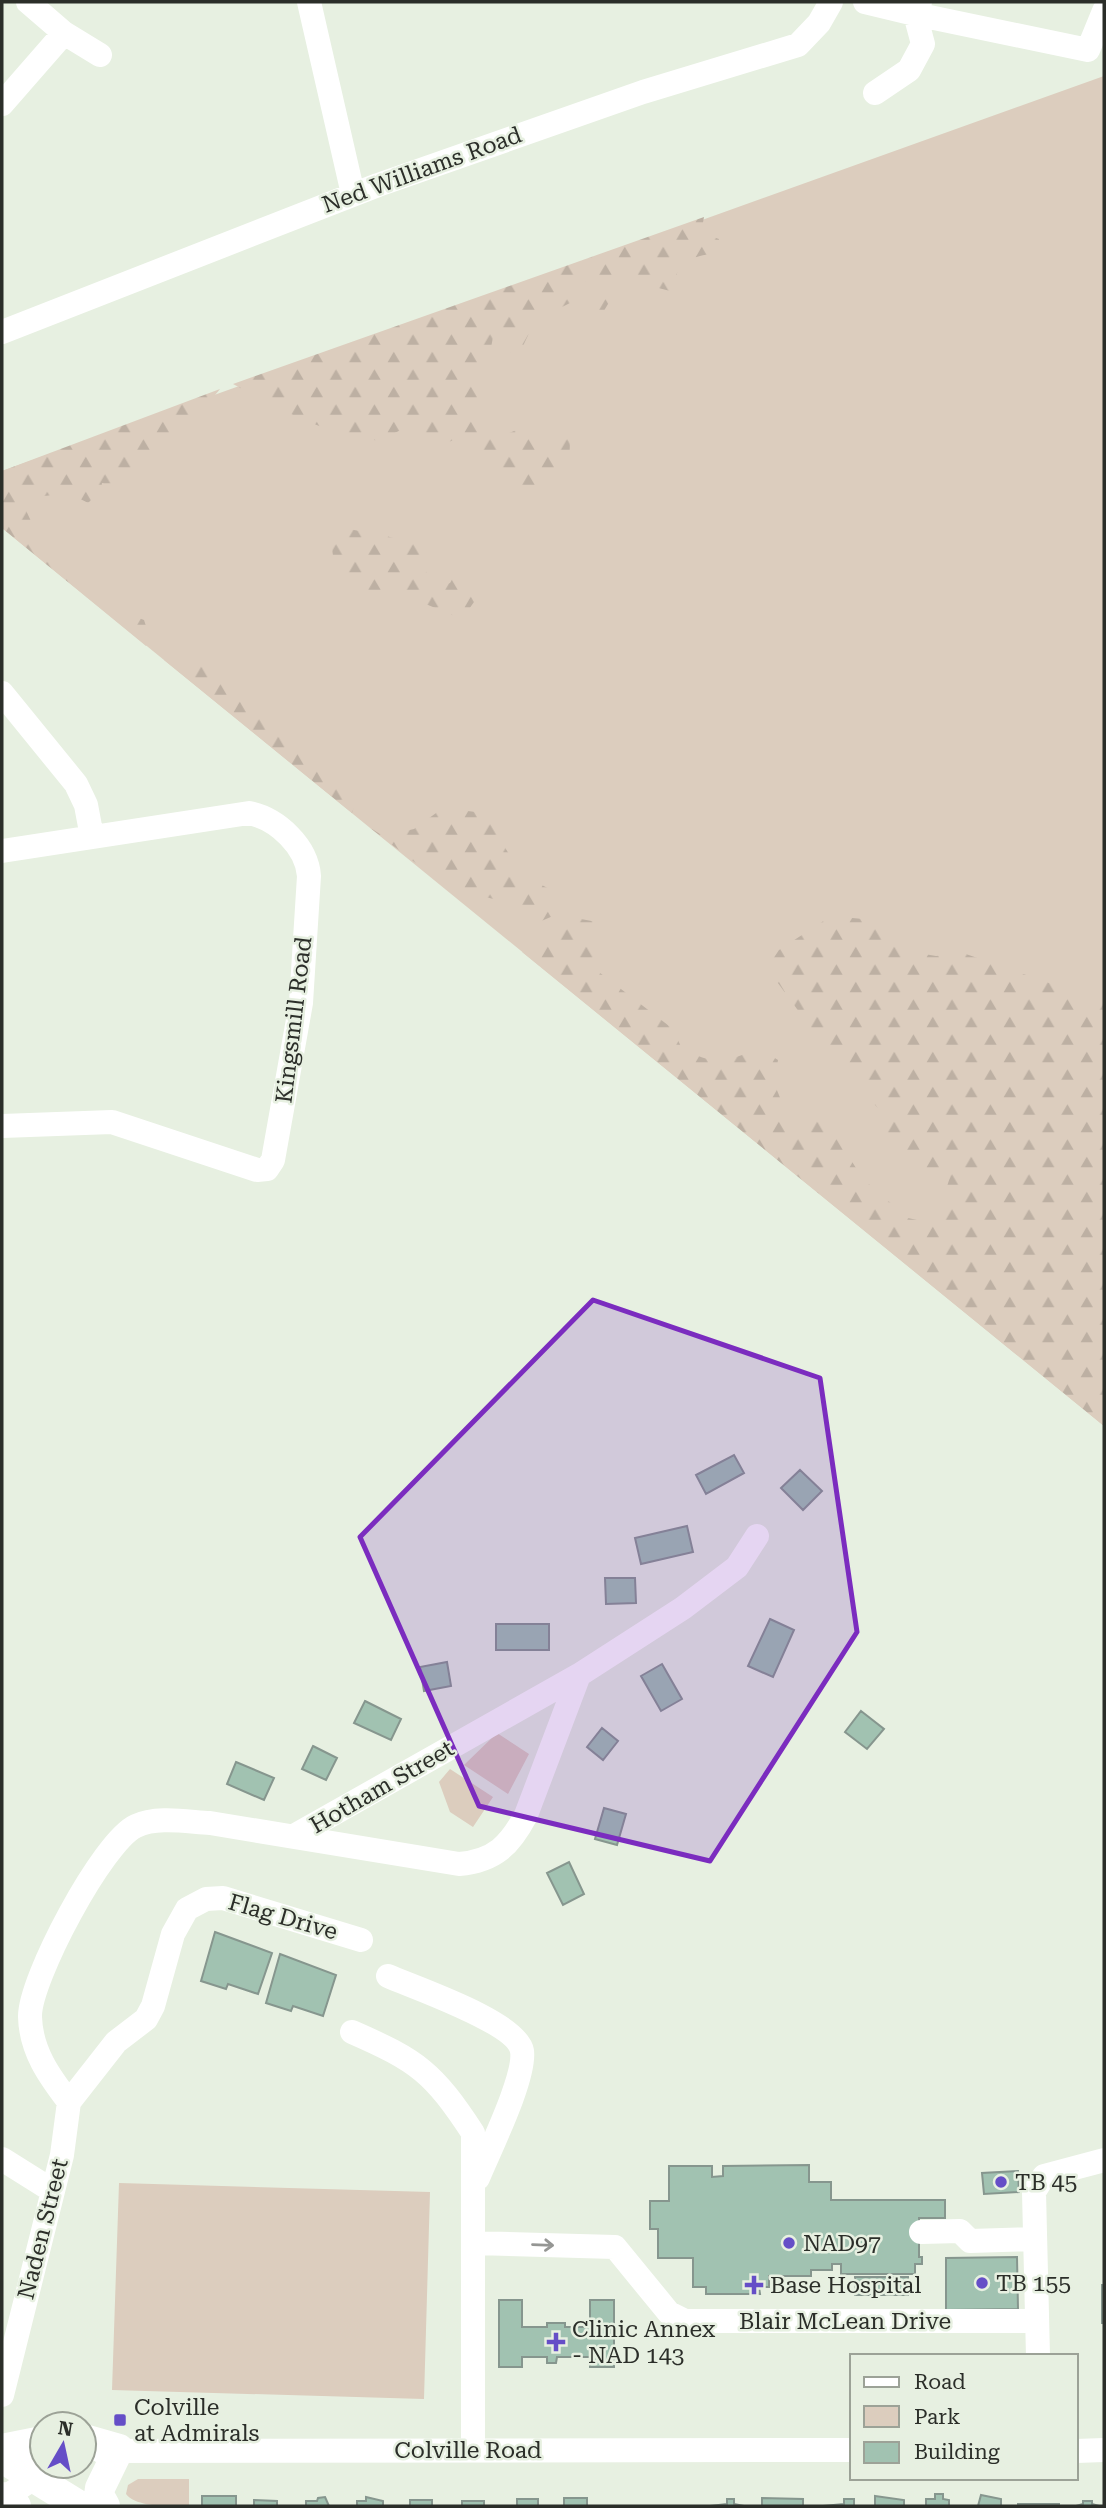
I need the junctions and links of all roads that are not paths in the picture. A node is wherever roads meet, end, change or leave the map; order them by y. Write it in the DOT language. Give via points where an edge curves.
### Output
graph roads {
  1 [pos="28,2"];
  2 [pos="309,2"];
  3 [pos="831,2"];
  4 [pos="865,2"];
  5 [pos="917,8"];
  6 [pos="1104,11"];
  7 [pos="64,33"];
  8 [pos="100,55"];
  9 [pos="875,93"];
  10 [pos="2,104"];
  11 [pos="353,194"];
  12 [pos="2,332"];
  13 [pos="2,693"];
  14 [pos="92,837"];
  15 [pos="2,851"];
  16 [pos="2,1126"];
  17 [pos="757,1536"];
  18 [pos="579,1675"];
  19 [pos="294,1836"];
  20 [pos="361,1940"];
  21 [pos="388,1976"];
  22 [pos="352,2032"];
  23 [pos="69,2102"];
  24 [pos="2,2159"];
  25 [pos="1104,2160"];
  26 [pos="475,2185"];
  27 [pos="53,2191"];
  28 [pos="921,2232"];
  29 [pos="1035,2239"];
  30 [pos="475,2243"];
  31 [pos="1037,2321"];
  32 [pos="1038,2354"];
  33 [pos="2,2395"];
  34 [pos="98,2443"];
  35 [pos="28,2444"];
  36 [pos="2,2449"];
  37 [pos="119,2449"];
  38 [pos="850,2449"];
  39 [pos="472,2450"];
  40 [pos="1104,2450"];
  41 [pos="1078,2451"];
  42 [pos="98,2452"];
  43 [pos="2,2458"];
  44 [pos="17,2491"];
  45 [pos="58,2506"];
  46 [pos="80,2506"];
  47 [pos="105,2506"];
  1 -- 7 [label="street"];
  2 -- 11 [label="street"];
  3 -- 11 [label="street, Ned Williams Road" via="798,45 643,92"];
  4 -- 5 [label="street"];
  5 -- 6 [label="street" via="1088,50"];
  5 -- 9 [label="street" via="923,44 909,69"];
  7 -- 8 [label="street"];
  7 -- 10 [label="street"];
  11 -- 12 [label="street, Ned Williams Road"];
  13 -- 14 [label="street" via="76,783"];
  14 -- 15 [label="street, Kingsmill Road"];
  14 -- 16 [label="street, Kingsmill Road" via="249,813 276,825 306,858 309,876 301,1003 274,1160 267,1169 257,1170 112,1122"];
  17 -- 18 [label="street, Hotham Street" via="737,1567"];
  18 -- 19 [label="street, Hotham Street"];
  18 -- 19 [label="street" via="526,1815 515,1836 493,1857 459,1864"];
  19 -- 23 [label="street, Hotham Street" via="171,1821 138,1825 118,1837 33,1991 33,2040 44,2070"];
  20 -- 23 [label="street, Flag Drive" via="223,1898 206,1899 187,1909 173,1934 146,2019 116,2042"];
  21 -- 26 [label="street" via="497,2024 516,2038 522,2051 506,2112"];
  22 -- 26 [label="street" via="423,2068 449,2096 473,2133"];
  23 -- 27 [label="street, Naden Street"];
  24 -- 27 [label="street"];
  25 -- 29 [label="street" via="1044,2176 1034,2192"];
  26 -- 30 [label="street"];
  27 -- 33 [label="street, Naden Street"];
  28 -- 29 [label="street" via="960,2231 970,2241"];
  29 -- 31 [label="street"];
  30 -- 31 [label="street, Blair McLean Drive, one-way" via="615,2247 669,2323 990,2327"];
  30 -- 39 [label="street"];
  31 -- 32 [label="street"];
  34 -- 37 [label="main road"];
  35 -- 36 [label="main road"];
  37 -- 39 [label="street, Colville Road"];
  37 -- 42 [label="street, Colville Road"];
  37 -- 47 [label="main road" via="100,2488"];
  38 -- 39 [label="street, Colville Road"];
  40 -- 41 [label="street"];
  43 -- 44 [label="main road"];
  44 -- 45 [label="main road"];
  44 -- 46 [label="main road"];
}
